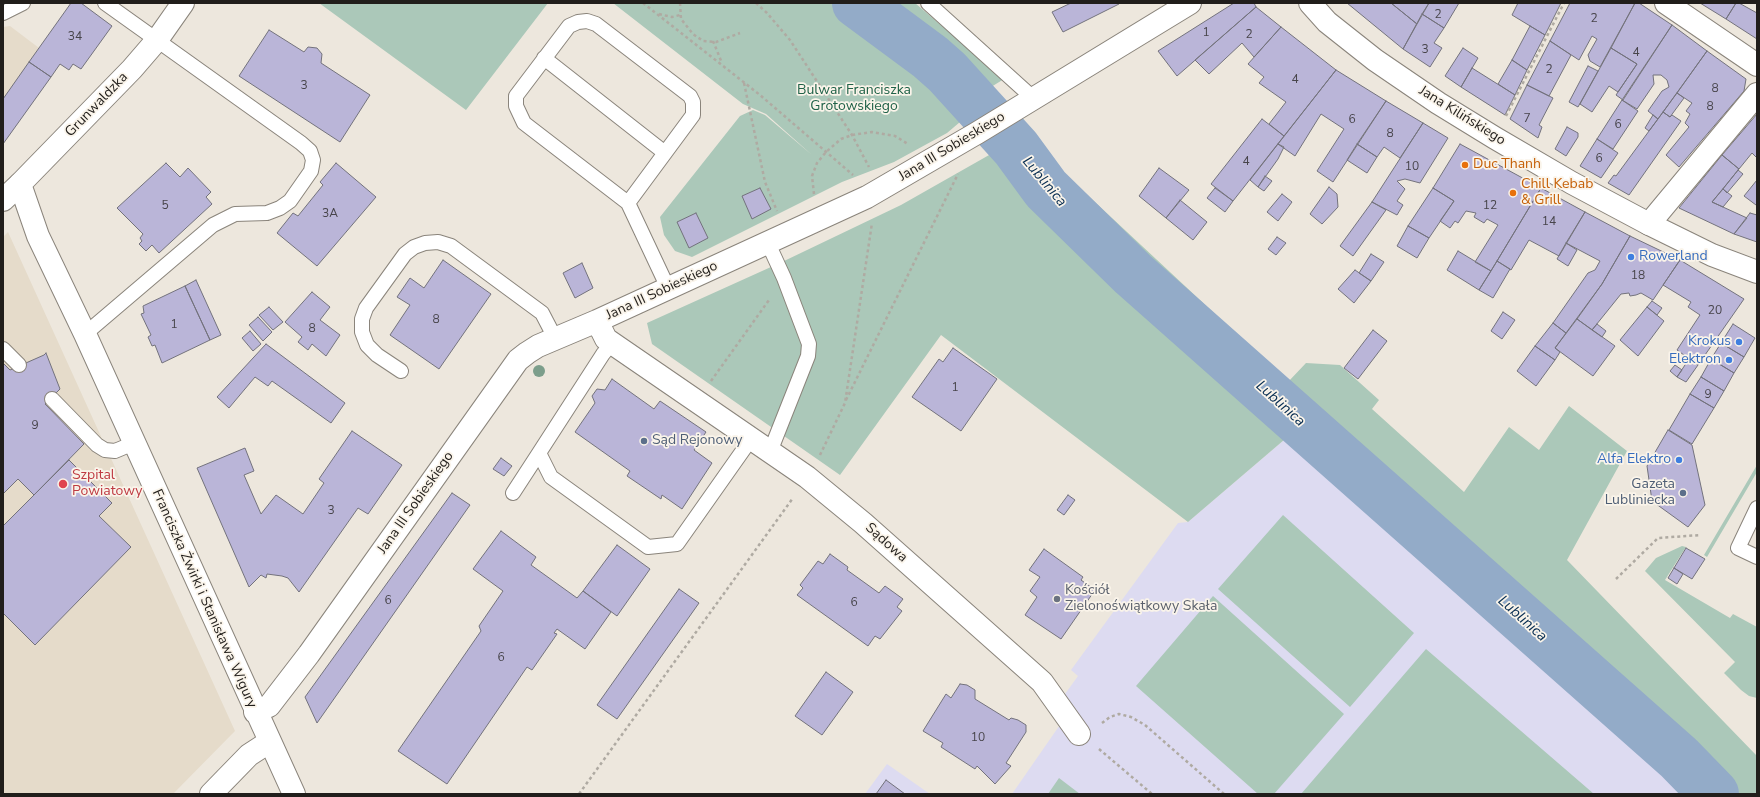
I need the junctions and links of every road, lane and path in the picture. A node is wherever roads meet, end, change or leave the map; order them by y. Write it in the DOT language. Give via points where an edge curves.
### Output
graph roads {
  1 [pos="23,3"];
  2 [pos="105,3"];
  3 [pos="183,3"];
  4 [pos="643,3"];
  5 [pos="680,3"];
  6 [pos="756,3"];
  7 [pos="928,3"];
  8 [pos="1190,3"];
  9 [pos="1310,3"];
  10 [pos="1564,3"];
  11 [pos="1666,3"];
  12 [pos="3,13"];
  13 [pos="657,13"];
  14 [pos="680,15"];
  15 [pos="740,33"];
  16 [pos="157,40"];
  17 [pos="713,42"];
  18 [pos="544,58"];
  19 [pos="1757,65"];
  20 [pos="723,66"];
  21 [pos="744,82"];
  22 [pos="1757,94"];
  23 [pos="1033,98"];
  24 [pos="1505,118"];
  25 [pos="852,135"];
  26 [pos="914,147"];
  27 [pos="826,152"];
  28 [pos="665,153"];
  29 [pos="959,173"];
  30 [pos="858,180"];
  31 [pos="20,184"];
  32 [pos="881,189"];
  33 [pos="3,200"];
  34 [pos="816,201"];
  35 [pos="628,203"];
  36 [pos="780,218"];
  37 [pos="873,219"];
  38 [pos="1649,224"];
  39 [pos="767,242"];
  40 [pos="1757,272"];
  41 [pos="784,278"];
  42 [pos="668,288"];
  43 [pos="597,321"];
  44 [pos="85,334"];
  45 [pos="555,338"];
  46 [pos="612,343"];
  47 [pos="3,349"];
  48 [pos="19,365"];
  49 [pos="401,371"];
  50 [pos="710,382"];
  51 [pos="52,400"];
  52 [pos="845,403"];
  53 [pos="751,439"];
  54 [pos="134,443"];
  55 [pos="770,452"];
  56 [pos="539,454"];
  57 [pos="807,478"];
  58 [pos="514,493"];
  59 [pos="1757,508"];
  60 [pos="1701,535"];
  61 [pos="1757,557"];
  62 [pos="1616,579"];
  63 [pos="255,712"];
  64 [pos="1084,737"];
  65 [pos="269,742"];
  66 [pos="211,794"];
  67 [pos="294,794"];
  68 [pos="579,794"];
  69 [pos="1152,794"];
  70 [pos="1224,794"];
  1 -- 12 [label="lane"];
  2 -- 16 [label="lane"];
  3 -- 16 [label="street, Grunwaldzka"];
  4 -- 13 [label="path"];
  5 -- 14 [label="path"];
  6 -- 25 [label="path" via="790,40"];
  7 -- 23 [label="lane"];
  8 -- 23 [label="street, Jana III Sobieskiego"];
  9 -- 38 [label="street, Jana Kilińskiego" via="1327,22 1375,60 1438,103 1572,183"];
  10 -- 24 [label="path"];
  11 -- 19 [label="street"];
  13 -- 14 [label="path"];
  13 -- 20 [label="path"];
  14 -- 17 [label="path" via="693,34"];
  15 -- 17 [label="path"];
  16 -- 31 [label="street, Grunwaldzka"];
  16 -- 44 [label="lane" via="301,143 310,151 313,160 311,171 290,201 280,208 267,213 235,214 213,225"];
  17 -- 20 [label="path"];
  18 -- 28 [label="lane"];
  18 -- 28 [label="lane" via="569,26 587,21 596,24 690,96 693,102 693,115"];
  18 -- 35 [label="lane" via="516,96 518,114 524,123"];
  20 -- 21 [label="path"];
  21 -- 27 [label="path"];
  21 -- 36 [label="path" via="765,182"];
  22 -- 38 [label="street"];
  23 -- 32 [label="street, Jana III Sobieskiego"];
  25 -- 26 [label="path" via="872,132 895,136"];
  25 -- 27 [label="path" via="842,139"];
  25 -- 32 [label="path"];
  27 -- 30 [label="path"];
  27 -- 34 [label="path" via="817,163 812,176"];
  28 -- 35 [label="lane"];
  29 -- 52 [label="path"];
  31 -- 33 [label="street, Grunwaldzka"];
  31 -- 44 [label="street, Franciszka Żwirki i Stanisława Wigury" via="38,236"];
  32 -- 39 [label="street, Jana III Sobieskiego"];
  35 -- 42 [label="lane"];
  37 -- 52 [label="path"];
  38 -- 40 [label="street, Jana Kilińskiego" via="1712,255"];
  39 -- 41 [label="lane"];
  39 -- 42 [label="street, Jana III Sobieskiego"];
  41 -- 50 [label="path"];
  41 -- 55 [label="lane" via="809,344 808,356"];
  42 -- 43 [label="street, Jana III Sobieskiego"];
  43 -- 45 [label="street, Jana III Sobieskiego"];
  43 -- 46 [label="street, Sądowa" via="606,339"];
  44 -- 54 [label="street, Franciszka Żwirki i Stanisława Wigury"];
  45 -- 49 [label="lane" via="542,313 451,246 438,242 425,243 405,254 366,308 362,319 362,332 367,345 376,355"];
  45 -- 63 [label="street, Jana III Sobieskiego" via="518,360 309,654 269,706"];
  46 -- 53 [label="street, Sądowa"];
  46 -- 56 [label="lane"];
  47 -- 48 [label="lane"];
  51 -- 54 [label="lane" via="105,450 115,451"];
  52 -- 57 [label="path"];
  53 -- 55 [label="street, Sądowa"];
  53 -- 56 [label="lane" via="677,544 648,547 551,477"];
  54 -- 63 [label="street, Franciszka Żwirki i Stanisława Wigury"];
  55 -- 57 [label="street, Sądowa"];
  56 -- 58 [label="lane"];
  57 -- 64 [label="street, Sądowa" via="863,523 1036,676"];
  57 -- 68 [label="path"];
  59 -- 61 [label="lane" via="1738,548"];
  60 -- 62 [label="path" via="1658,538"];
  63 -- 65 [label="street, Franciszka Żwirki i Stanisława Wigury"];
  64 -- 69 [label="path"];
  64 -- 70 [label="path" via="1110,717 1119,714 1131,717 1145,725"];
  65 -- 66 [label="street" via="249,755"];
  65 -- 67 [label="street, Franciszka Żwirki i Stanisława Wigury"];
}
